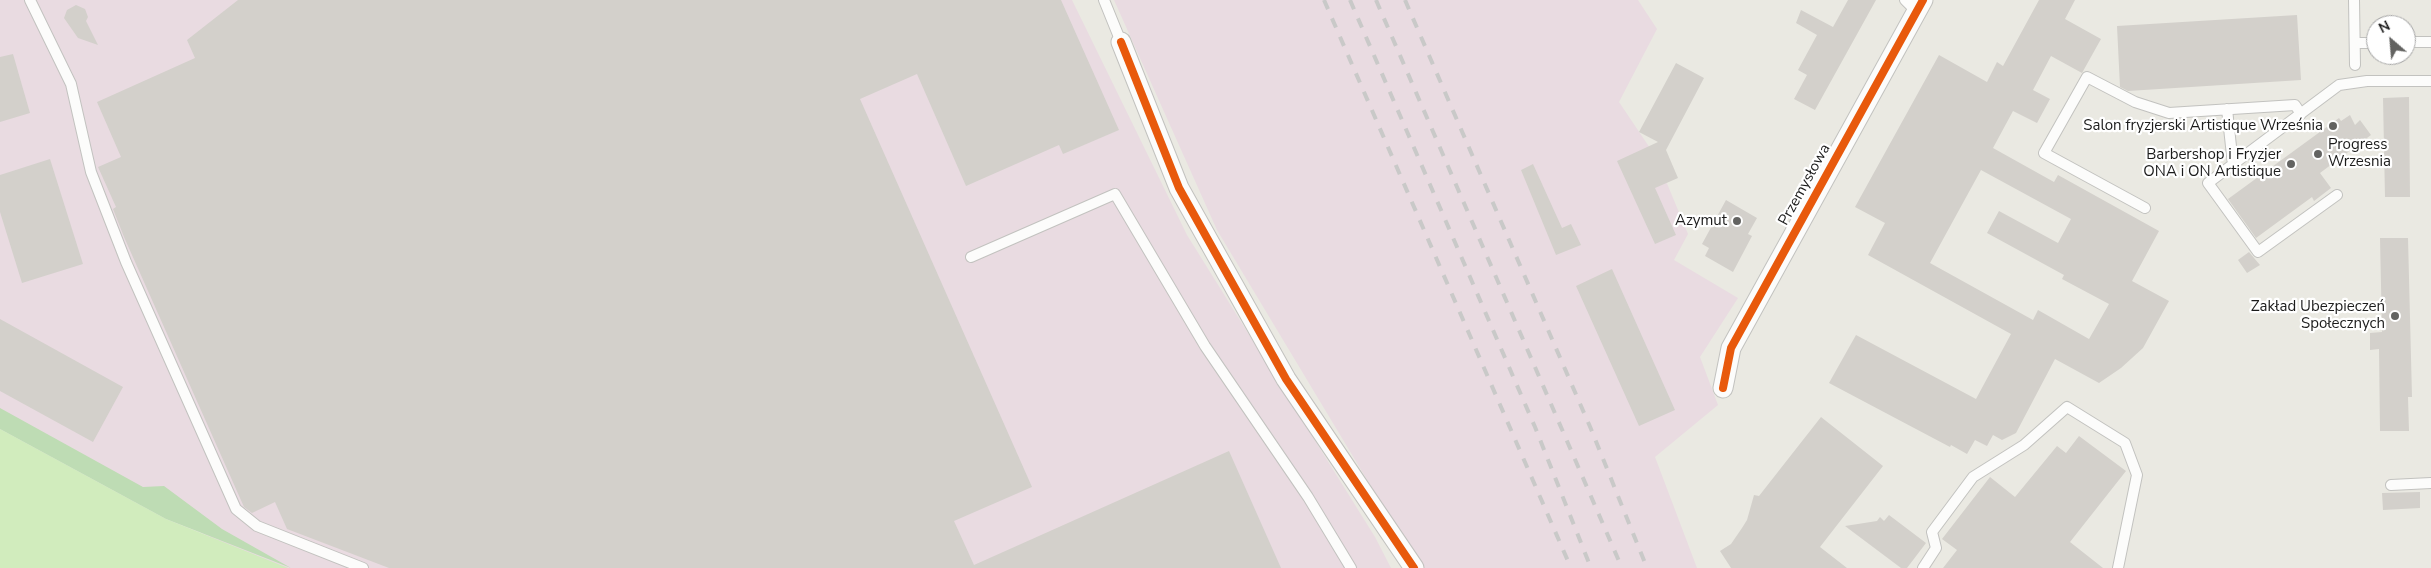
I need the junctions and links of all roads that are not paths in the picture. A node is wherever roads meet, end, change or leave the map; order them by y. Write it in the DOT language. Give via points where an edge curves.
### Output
graph roads {
  1 [pos="30,0"];
  2 [pos="1104,0"];
  3 [pos="2354,0"];
  4 [pos="1915,4"];
  5 [pos="1121,42"];
  6 [pos="2416,42"];
  7 [pos="2431,42"];
  8 [pos="2355,43"];
  9 [pos="2366,43"];
  10 [pos="2355,65"];
  11 [pos="2431,81"];
  12 [pos="2227,109"];
  13 [pos="2301,114"];
  14 [pos="2233,165"];
  15 [pos="2337,195"];
  16 [pos="2145,208"];
  17 [pos="971,257"];
  18 [pos="1723,388"];
  19 [pos="2431,483"];
  20 [pos="2391,484"];
  21 [pos="364,568"];
  22 [pos="1352,568"];
  23 [pos="1414,568"];
  24 [pos="1923,568"];
  25 [pos="2118,568"];
  1 -- 21 [label="lane" via="71,84 91,172 126,262 236,509 257,526"];
  2 -- 5 [label="lane"];
  3 -- 8 [label="lane"];
  4 -- 18 [label="street, Przemysłowa" via="1731,348"];
  5 -- 23 [label="street" via="1179,188 1286,379"];
  6 -- 7 [label="lane"];
  8 -- 9 [label="lane"];
  8 -- 10 [label="lane"];
  11 -- 13 [label="lane" via="2366,81 2340,85"];
  12 -- 13 [label="lane" via="2295,106"];
  12 -- 14 [label="lane"];
  12 -- 16 [label="lane" via="2169,114 2135,102 2087,77 2044,153"];
  13 -- 14 [label="lane"];
  14 -- 15 [label="lane" via="2208,183 2258,252"];
  17 -- 22 [label="lane" via="1115,194 1206,346"];
  19 -- 20 [label="lane"];
  24 -- 25 [label="lane" via="1936,548 1932,532 1973,477 2024,445 2067,407 2125,443 2137,475"];
}
